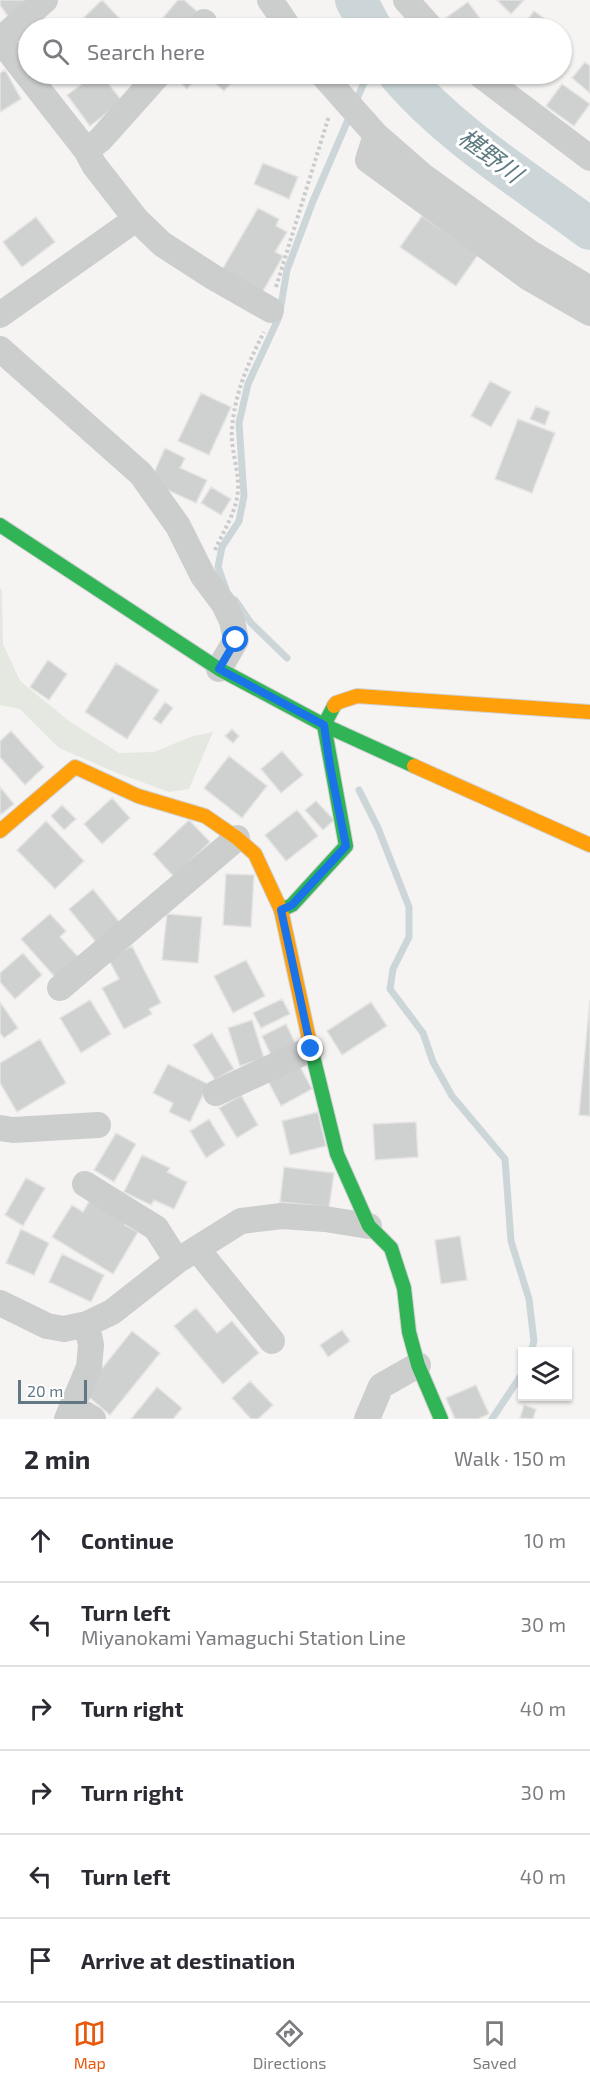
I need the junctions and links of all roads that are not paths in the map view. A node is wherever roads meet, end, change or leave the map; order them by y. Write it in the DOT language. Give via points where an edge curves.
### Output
graph roads {
  1 [pos="45,0"];
  2 [pos="270,0"];
  3 [pos="406,0"];
  4 [pos="25,18"];
  5 [pos="282,18"];
  6 [pos="422,18"];
  7 [pos="18,24"];
  8 [pos="0,40"];
  9 [pos="18,63"];
  10 [pos="34,84"];
  11 [pos="150,84"];
  12 [pos="330,84"];
  13 [pos="492,84"];
  14 [pos="376,135"];
  15 [pos="86,150"];
  16 [pos="590,158"];
  17 [pos="135,219"];
  18 [pos="590,289"];
  19 [pos="271,310"];
  20 [pos="590,313"];
  21 [pos="0,315"];
  22 [pos="0,350"];
  23 [pos="0,525"];
  24 [pos="219,669"];
  25 [pos="590,712"];
  26 [pos="324,725"];
  27 [pos="0,831"];
  28 [pos="237,838"];
  29 [pos="590,845"];
  30 [pos="281,910"];
  31 [pos="60,988"];
  32 [pos="311,1049"];
  33 [pos="216,1092"];
  34 [pos="98,1125"];
  35 [pos="0,1128"];
  36 [pos="85,1184"];
  37 [pos="369,1226"];
  38 [pos="187,1255"];
  39 [pos="0,1302"];
  40 [pos="87,1324"];
  41 [pos="272,1341"];
  42 [pos="418,1365"];
  43 [pos="78,1415"];
  44 [pos="367,1419"];
  45 [pos="441,1419"];
  1 -- 4 [label="street"];
  2 -- 5 [label="street"];
  3 -- 6 [label="street"];
  7 -- 8 [label="street"];
  8 -- 9 [label="street"];
  10 -- 15 [label="street"];
  11 -- 15 [label="street" via="100,140"];
  12 -- 14 [label="street"];
  13 -- 16 [label="street"];
  14 -- 18 [label="street" via="423,176"];
  14 -- 20 [label="street" via="368,160 521,272"];
  15 -- 17 [label="street"];
  17 -- 19 [label="street" via="162,244"];
  17 -- 21 [label="street"];
  22 -- 24 [label="street" via="141,474 178,525 203,576 232,621 236,640"];
  23 -- 24 [label="street"];
  24 -- 26 [label="street"];
  25 -- 26 [label="street" via="357,696 336,703"];
  26 -- 29 [label="street"];
  26 -- 30 [label="street" via="346,846 292,905"];
  27 -- 28 [label="street" via="75,767 138,796 205,816"];
  28 -- 30 [label="street" via="255,854"];
  28 -- 31 [label="street"];
  30 -- 32 [label="street"];
  32 -- 33 [label="street"];
  32 -- 37 [label="street" via="337,1154"];
  34 -- 35 [label="street"];
  36 -- 38 [label="street" via="156,1228"];
  37 -- 38 [label="street" via="282,1216 241,1221"];
  37 -- 42 [label="street" via="391,1248 404,1288"];
  38 -- 40 [label="street" via="112,1312"];
  38 -- 41 [label="street"];
  39 -- 40 [label="street" via="47,1326 64,1329"];
  40 -- 43 [label="street" via="91,1345 89,1367"];
  42 -- 44 [label="street" via="381,1386"];
  42 -- 45 [label="street"];
}
